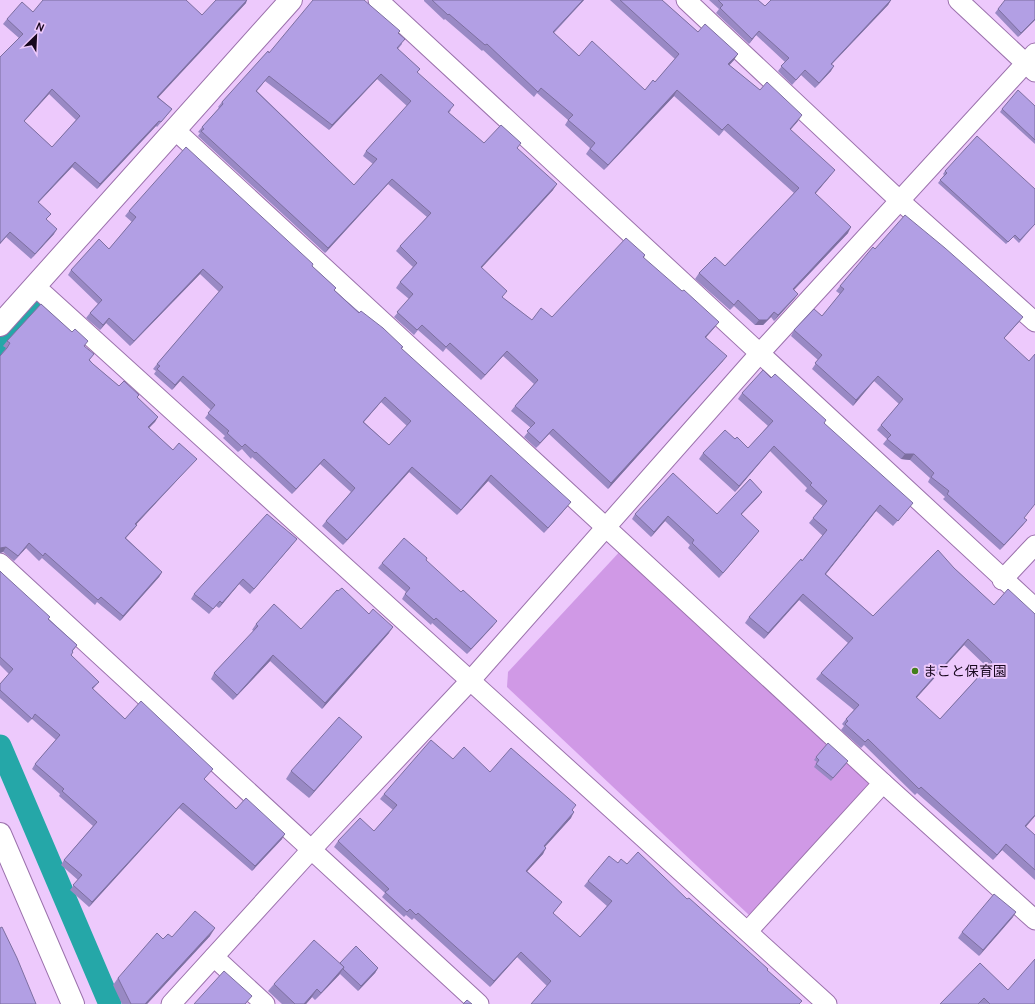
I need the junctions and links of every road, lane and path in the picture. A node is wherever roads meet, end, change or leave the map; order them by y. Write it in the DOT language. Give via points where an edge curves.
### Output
graph roads {
  1 [pos="291,0"];
  2 [pos="378,0"];
  3 [pos="686,0"];
  4 [pos="958,0"];
  5 [pos="1032,63"];
  6 [pos="175,130"];
  7 [pos="899,200"];
  8 [pos="35,286"];
  9 [pos="1035,322"];
  10 [pos="0,325"];
  11 [pos="759,354"];
  12 [pos="606,528"];
  13 [pos="1035,545"];
  14 [pos="0,563"];
  15 [pos="1002,580"];
  16 [pos="1035,608"];
  17 [pos="470,681"];
  18 [pos="883,784"];
  19 [pos="0,834"];
  20 [pos="311,850"];
  21 [pos="1035,920"];
  22 [pos="748,931"];
  23 [pos="214,957"];
  24 [pos="73,1004"];
  25 [pos="171,1004"];
  26 [pos="265,1004"];
  27 [pos="479,1004"];
  28 [pos="827,1004"];
  1 -- 6 [label="street"];
  2 -- 11 [label="street"];
  3 -- 7 [label="street"];
  4 -- 5 [label="street"];
  5 -- 7 [label="street"];
  6 -- 8 [label="street"];
  6 -- 12 [label="street"];
  7 -- 9 [label="street"];
  7 -- 11 [label="street"];
  8 -- 10 [label="street"];
  8 -- 17 [label="street"];
  11 -- 12 [label="street"];
  11 -- 15 [label="street"];
  12 -- 17 [label="street"];
  12 -- 18 [label="street"];
  13 -- 15 [label="street"];
  14 -- 20 [label="street"];
  15 -- 16 [label="street"];
  17 -- 20 [label="street"];
  17 -- 22 [label="street"];
  18 -- 21 [label="street"];
  18 -- 22 [label="street"];
  19 -- 24 [label="street"];
  20 -- 23 [label="street"];
  20 -- 27 [label="street"];
  22 -- 28 [label="street"];
  23 -- 25 [label="street"];
  23 -- 26 [label="street"];
}
